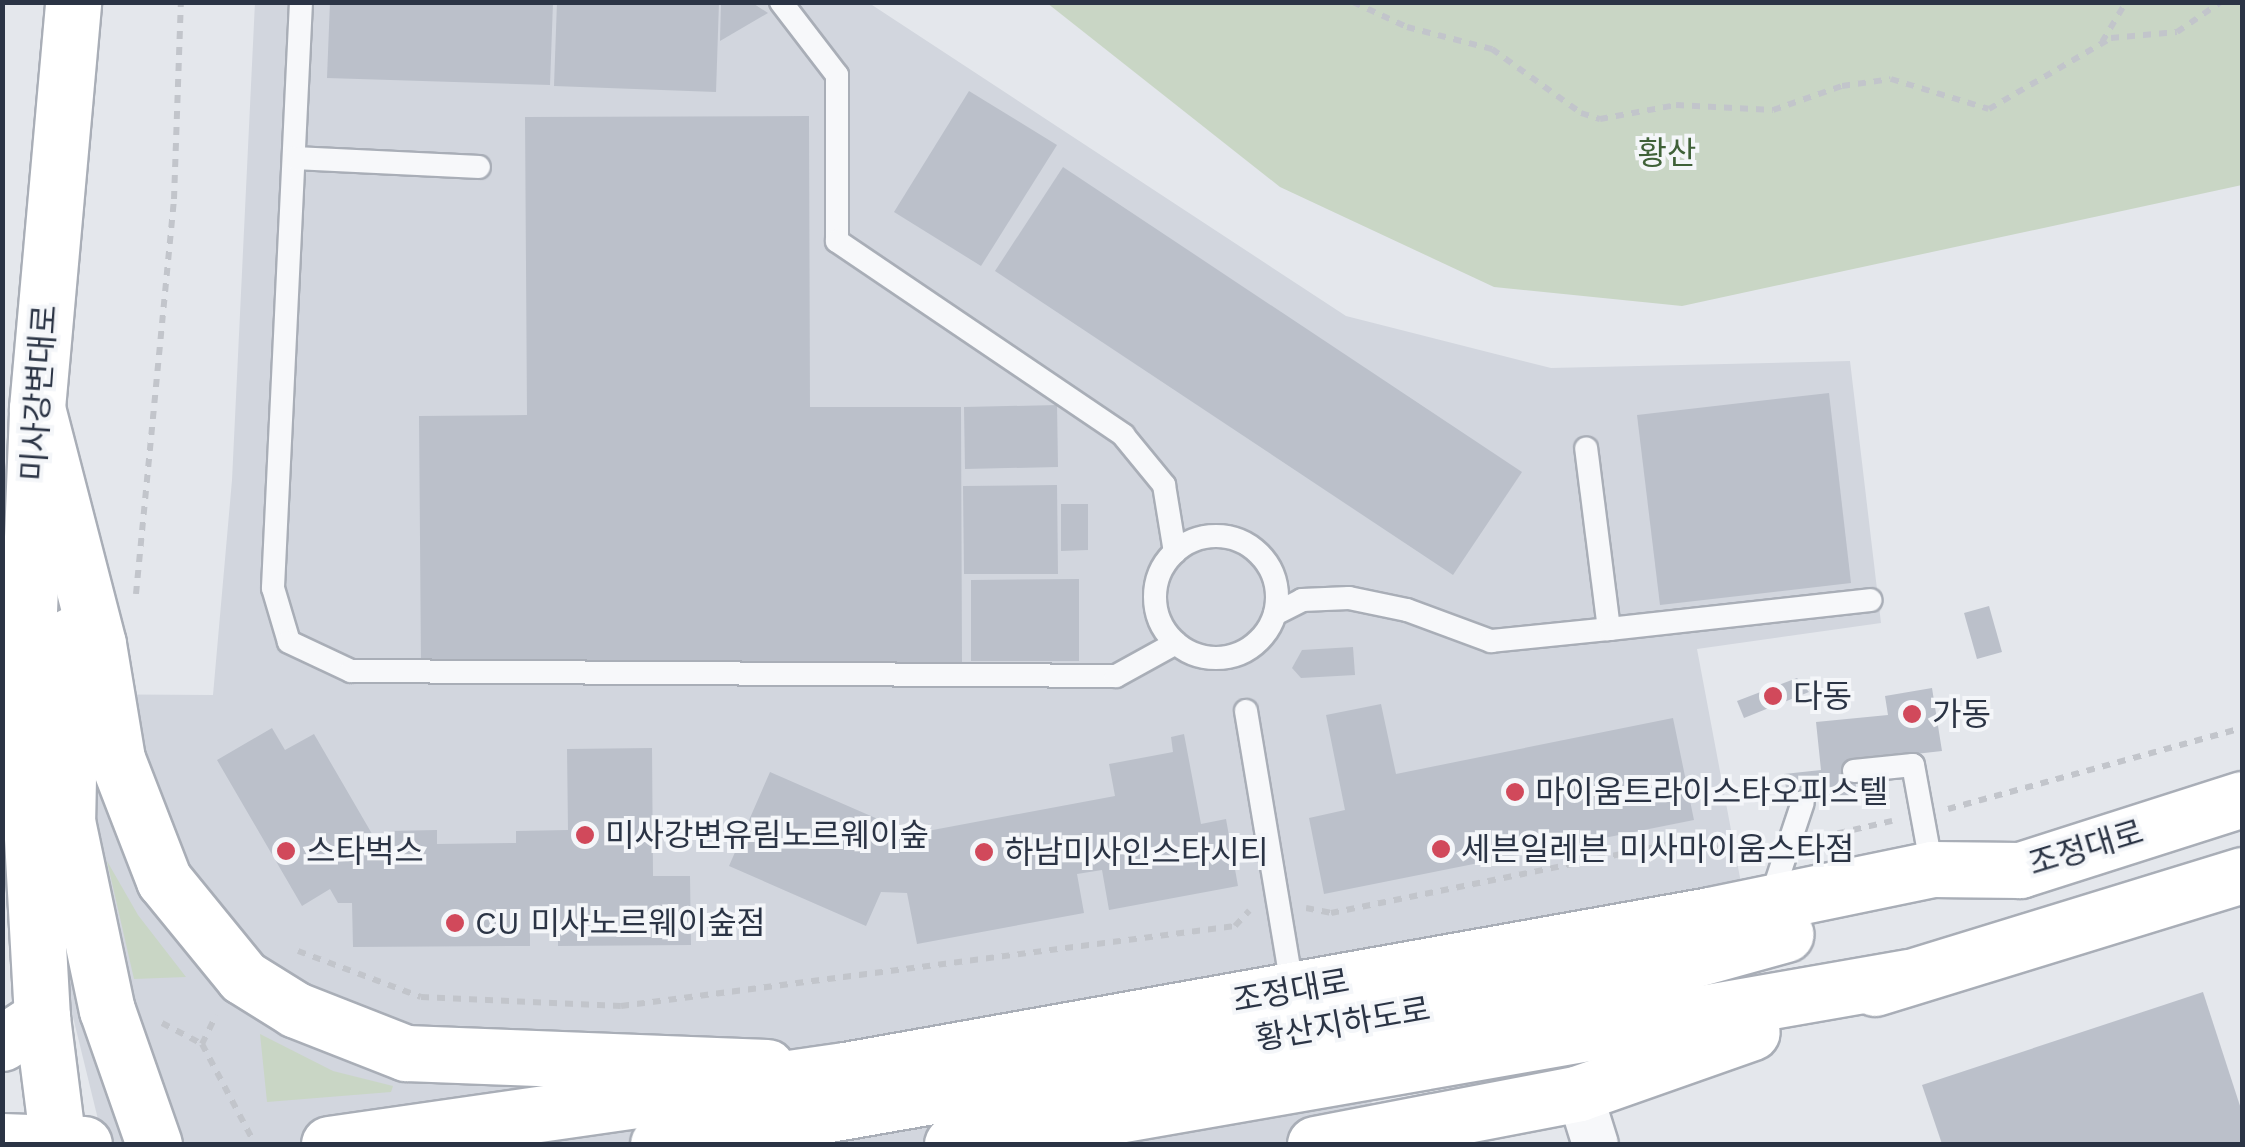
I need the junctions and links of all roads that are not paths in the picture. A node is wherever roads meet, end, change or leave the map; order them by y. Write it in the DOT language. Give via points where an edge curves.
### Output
graph roads {
  1 [pos="74,2"];
  2 [pos="301,2"];
  3 [pos="781,2"];
  4 [pos="295,158"];
  5 [pos="479,167"];
  6 [pos="37,408"];
  7 [pos="1586,448"];
  8 [pos="74,548"];
  9 [pos="1174,552"];
  10 [pos="1870,600"];
  11 [pos="1275,614"];
  12 [pos="1609,629"];
  13 [pos="1176,643"];
  14 [pos="1246,710"];
  15 [pos="1854,771"];
  16 [pos="2242,799"];
  17 [pos="1802,802"];
  18 [pos="1932,869"];
  19 [pos="2020,870"];
  20 [pos="2242,874"];
  21 [pos="1769,904"];
  22 [pos="1908,976"];
  23 [pos="1293,991"];
  24 [pos="22,1030"];
  25 [pos="845,1070"];
  26 [pos="1579,1093"];
  27 [pos="627,1131"];
  28 [pos="2,1140"];
  29 [pos="58,1144"];
  30 [pos="84,1144"];
  31 [pos="154,1144"];
  32 [pos="329,1144"];
  33 [pos="952,1144"];
  34 [pos="1315,1144"];
  35 [pos="1595,1144"];
  1 -- 6 [label="main road, 미사강변대로"];
  2 -- 4 [label="lane"];
  3 -- 9 [label="lane" via="837,76 837,241 1123,435 1164,485"];
  4 -- 5 [label="lane"];
  4 -- 13 [label="lane" via="274,588 289,642 351,670 1116,676"];
  6 -- 8 [label="main road"];
  6 -- 24 [label="main road, 미사강변대로"];
  7 -- 12 [label="lane"];
  8 -- 25 [label="main road" via="118,759 164,880 243,977 296,1010 406,1052"];
  8 -- 31 [label="main road" via="67,821 108,1010"];
  9 -- 11 [label="lane" via="1210,536 1248,544 1274,575"];
  9 -- 13 [label="lane" via="1156,587 1163,627"];
  10 -- 12 [label="lane"];
  11 -- 12 [label="lane" via="1302,600 1349,598 1407,610 1491,641"];
  11 -- 13 [label="lane" via="1260,639 1234,656 1194,654"];
  14 -- 23 [label="lane"];
  15 -- 18 [label="lane" via="1913,764"];
  16 -- 19 [label="main road, 조정대로"];
  17 -- 21 [label="lane"];
  18 -- 19 [label="main road, 조정대로"];
  18 -- 21 [label="main road, 조정대로"];
  19 -- 27 [label="main road, 황산지하도로" via="1667,967"];
  20 -- 22 [label="main road"];
  21 -- 23 [label="main road, 조정대로"];
  22 -- 26 [label="main road"];
  22 -- 33 [label="main road, 황산지하도로"];
  23 -- 25 [label="main road, 조정대로"];
  24 -- 29 [label="main road, 미사강변대로"];
  25 -- 27 [label="main road, 조정대로"];
  26 -- 34 [label="main road"];
  26 -- 35 [label="street"];
  27 -- 32 [label="main road, 조정대로"];
  28 -- 29 [label="main road"];
  29 -- 30 [label="main road"];
}
